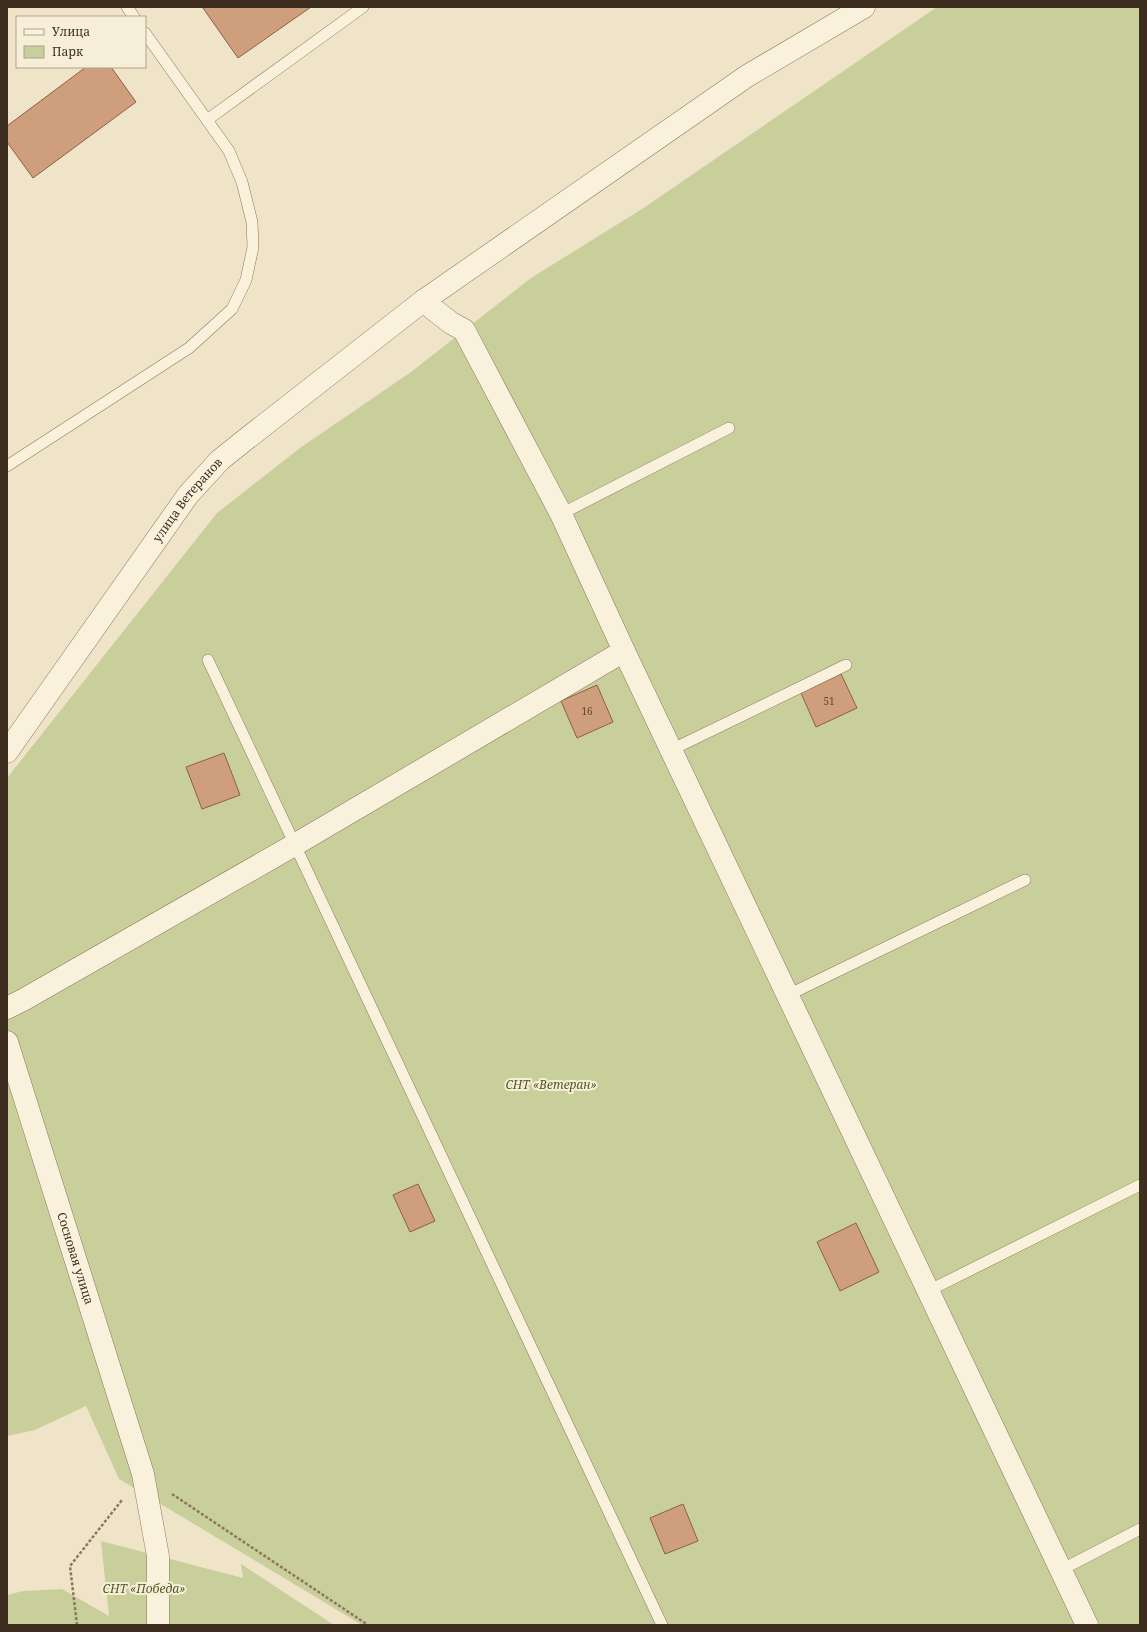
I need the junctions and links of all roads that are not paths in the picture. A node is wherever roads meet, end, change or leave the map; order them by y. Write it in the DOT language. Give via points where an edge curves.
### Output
graph roads {
  1 [pos="127,7"];
  2 [pos="363,7"];
  3 [pos="864,7"];
  4 [pos="133,16"];
  5 [pos="146,34"];
  6 [pos="207,120"];
  7 [pos="423,301"];
  8 [pos="728,428"];
  9 [pos="7,466"];
  10 [pos="561,514"];
  11 [pos="624,651"];
  12 [pos="208,660"];
  13 [pos="846,665"];
  14 [pos="671,750"];
  15 [pos="7,752"];
  16 [pos="296,844"];
  17 [pos="1025,880"];
  18 [pos="788,995"];
  19 [pos="7,1008"];
  20 [pos="7,1042"];
  21 [pos="1140,1185"];
  22 [pos="928,1291"];
  23 [pos="1140,1530"];
  24 [pos="1061,1570"];
  25 [pos="158,1625"];
  26 [pos="662,1625"];
  27 [pos="1087,1625"];
  1 -- 4 [label="lane"];
  2 -- 6 [label="lane"];
  3 -- 7 [label="street, улица Ветеранов" via="747,76"];
  5 -- 6 [label="lane"];
  6 -- 9 [label="lane" via="229,151 242,182 252,222 253,247 246,280 232,309 189,348"];
  7 -- 10 [label="street" via="464,330"];
  7 -- 15 [label="street, улица Ветеранов" via="220,460 188,495"];
  8 -- 10 [label="lane"];
  10 -- 11 [label="street"];
  11 -- 14 [label="street"];
  11 -- 16 [label="street"];
  12 -- 16 [label="lane"];
  13 -- 14 [label="lane"];
  14 -- 18 [label="street"];
  16 -- 19 [label="street"];
  16 -- 26 [label="lane"];
  17 -- 18 [label="lane"];
  18 -- 22 [label="street"];
  20 -- 25 [label="street, Сосновая улица" via="143,1474 158,1556"];
  21 -- 22 [label="lane"];
  22 -- 24 [label="street"];
  23 -- 24 [label="lane"];
  24 -- 27 [label="street"];
}
